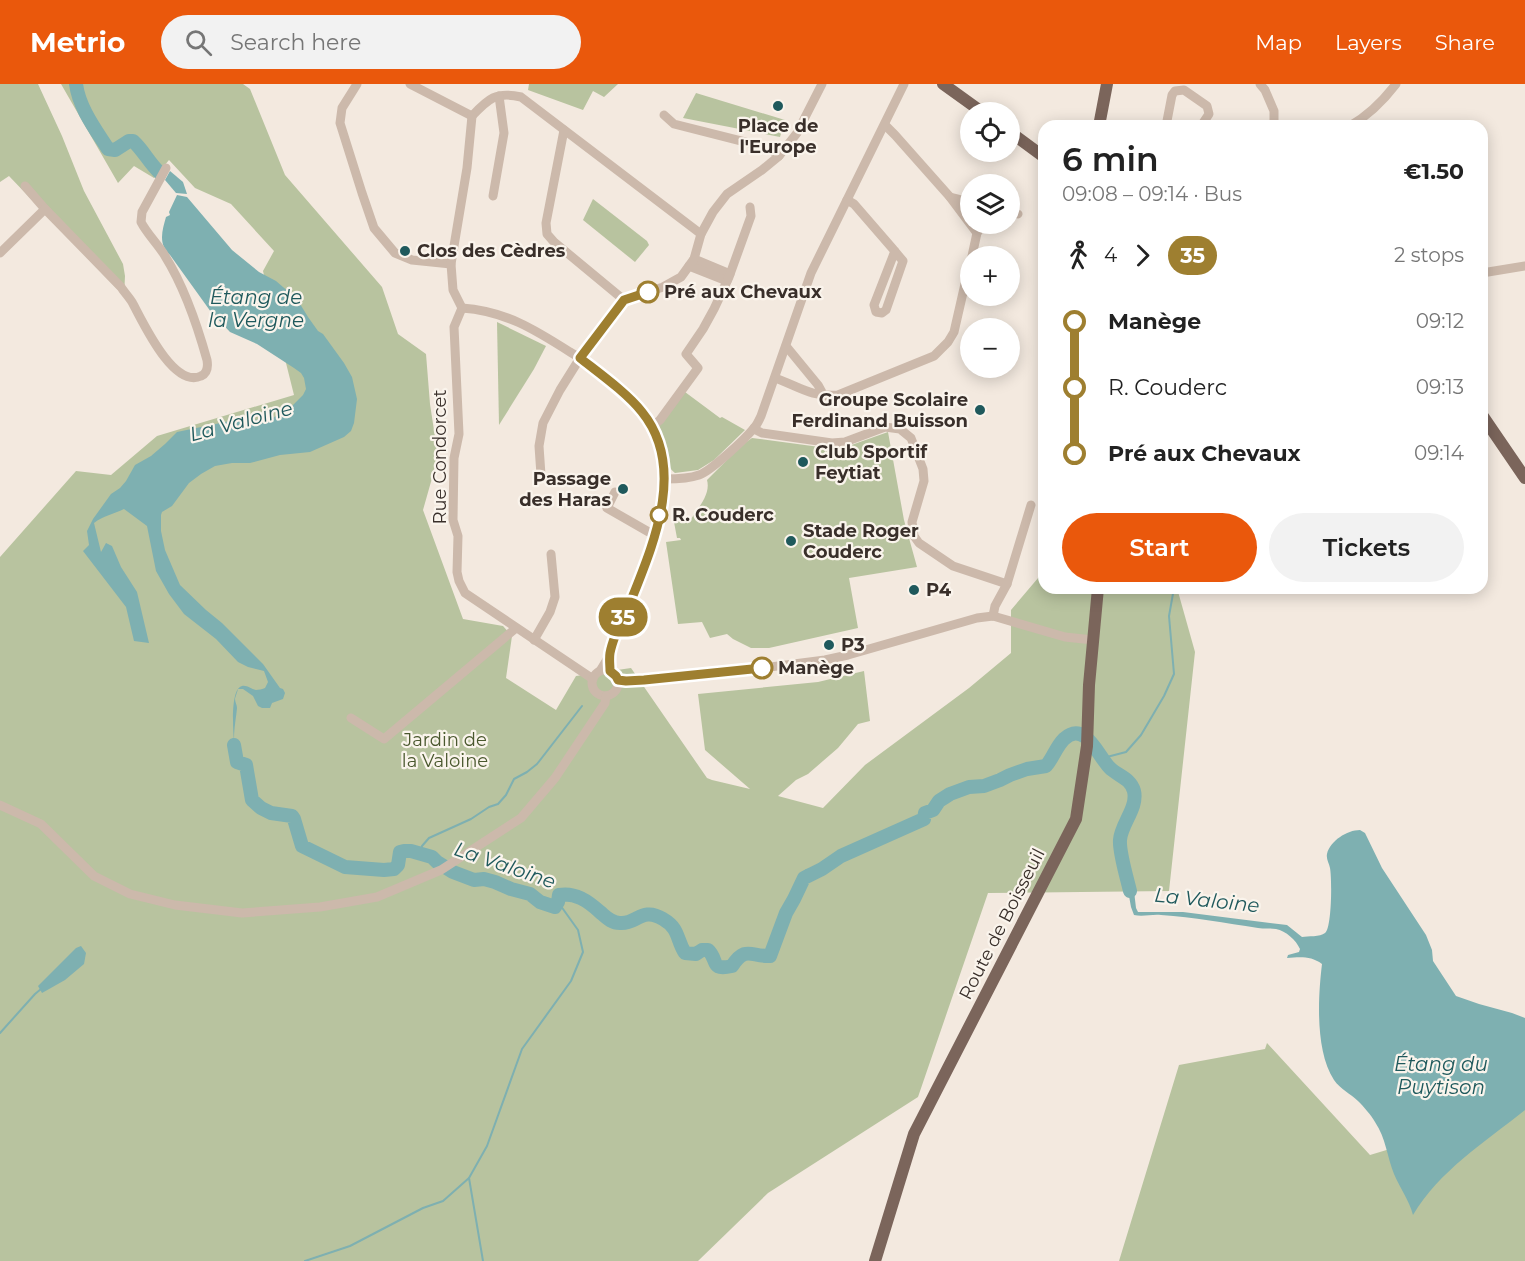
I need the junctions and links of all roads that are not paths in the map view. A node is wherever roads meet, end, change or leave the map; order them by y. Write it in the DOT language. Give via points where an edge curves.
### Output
graph roads {
  1 [pos="357,84"];
  2 [pos="410,84"];
  3 [pos="822,84"];
  4 [pos="904,84"];
  5 [pos="943,84"];
  6 [pos="1107,84"];
  7 [pos="1260,84"];
  8 [pos="1392,86"];
  9 [pos="1175,87"];
  10 [pos="500,96"];
  11 [pos="968,102"];
  12 [pos="664,115"];
  13 [pos="472,116"];
  14 [pos="1100,120"];
  15 [pos="1167,120"];
  16 [pos="1205,120"];
  17 [pos="1274,120"];
  18 [pos="1360,120"];
  19 [pos="885,125"];
  20 [pos="564,130"];
  21 [pos="1020,139"];
  22 [pos="1038,153"];
  23 [pos="780,156"];
  24 [pos="166,168"];
  25 [pos="25,186"];
  26 [pos="493,196"];
  27 [pos="950,197"];
  28 [pos="848,200"];
  29 [pos="960,200"];
  30 [pos="750,207"];
  31 [pos="45,209"];
  32 [pos="960,210"];
  33 [pos="701,234"];
  34 [pos="895,250"];
  35 [pos="0,253"];
  36 [pos="692,263"];
  37 [pos="451,264"];
  38 [pos="1525,266"];
  39 [pos="1488,272"];
  40 [pos="729,277"];
  41 [pos="624,300"];
  42 [pos="960,306"];
  43 [pos="462,308"];
  44 [pos="786,346"];
  45 [pos="580,358"];
  46 [pos="775,378"];
  47 [pos="824,396"];
  48 [pos="1488,424"];
  49 [pos="651,427"];
  50 [pos="754,428"];
  51 [pos="541,475"];
  52 [pos="1525,478"];
  53 [pos="665,479"];
  54 [pos="615,492"];
  55 [pos="1031,505"];
  56 [pos="654,535"];
  57 [pos="551,554"];
  58 [pos="1007,584"];
  59 [pos="1097,594"];
  60 [pos="993,616"];
  61 [pos="516,628"];
  62 [pos="534,640"];
  63 [pos="1092,640"];
  64 [pos="601,674"];
  65 [pos="618,680"];
  66 [pos="644,680"];
  67 [pos="616,691"];
  68 [pos="601,695"];
  69 [pos="351,718"];
  70 [pos="0,805"];
  71 [pos="874,1261"];
  1 -- 37 [label="street" via="342,108 340,123 374,228 395,253 412,260"];
  2 -- 13 [label="street"];
  3 -- 23 [label="street" via="797,133"];
  4 -- 19 [label="street"];
  5 -- 11 [label="main road"];
  6 -- 14 [label="main road"];
  7 -- 17 [label="street" via="1274,111"];
  8 -- 18 [label="street"];
  9 -- 15 [label="street"];
  9 -- 16 [label="street" via="1207,106 1209,114"];
  10 -- 13 [label="street" via="493,97"];
  10 -- 20 [label="street" via="521,97"];
  10 -- 26 [label="street" via="504,133"];
  12 -- 23 [label="street" via="674,124 769,148"];
  13 -- 37 [label="street"];
  19 -- 27 [label="street"];
  19 -- 28 [label="street"];
  20 -- 33 [label="street"];
  20 -- 41 [label="street" via="547,234"];
  21 -- 22 [label="main road"];
  23 -- 33 [label="street" via="727,194"];
  24 -- 31 [label="street" via="142,212 141,222 177,276 189,304 207,360 207,372 203,375 188,376 166,360 121,287"];
  25 -- 31 [label="street"];
  27 -- 29 [label="street"];
  27 -- 32 [label="street"];
  28 -- 34 [label="street"];
  28 -- 44 [label="street" via="811,273"];
  30 -- 40 [label="street" via="751,216"];
  31 -- 35 [label="street"];
  33 -- 36 [label="street"];
  34 -- 34 [label="street" via="903,261 886,310 876,312 874,305"];
  36 -- 40 [label="street"];
  36 -- 41 [label="street" via="681,277 663,287"];
  37 -- 43 [label="street" via="453,290"];
  38 -- 39 [label="street"];
  40 -- 49 [label="street" via="686,354 698,368"];
  41 -- 45 [label="street"];
  42 -- 47 [label="street" via="954,332 940,351 925,361 838,395"];
  43 -- 45 [label="street" via="499,314 533,329"];
  43 -- 61 [label="street, Rue Condorcet" via="454,327 459,434 454,458 453,520 458,536 457,572 465,593"];
  44 -- 46 [label="street"];
  44 -- 47 [label="street"];
  45 -- 49 [label="street" via="633,402"];
  45 -- 51 [label="street" via="543,423 539,446"];
  46 -- 47 [label="street"];
  46 -- 50 [label="street"];
  48 -- 52 [label="main road"];
  49 -- 53 [label="street"];
  50 -- 53 [label="street" via="701,475"];
  50 -- 58 [label="street" via="762,433 832,443 885,427 900,429 912,438 924,469 912,522 914,536 953,566"];
  53 -- 56 [label="street"];
  54 -- 56 [label="street" via="607,507"];
  55 -- 58 [label="street"];
  56 -- 64 [label="street"];
  57 -- 62 [label="street" via="555,597"];
  58 -- 60 [label="street"];
  59 -- 63 [label="main road, Route de Boisseuil"];
  60 -- 63 [label="street" via="1065,637"];
  60 -- 66 [label="street" via="825,660"];
  61 -- 62 [label="street"];
  61 -- 69 [label="street" via="384,739"];
  62 -- 64 [label="street"];
  63 -- 71 [label="main road, Route de Boisseuil" via="1088,746 1076,819 914,1134"];
  64 -- 65 [label="street" via="616,676"];
  64 -- 68 [label="street" via="593,686"];
  65 -- 66 [label="street"];
  65 -- 67 [label="street"];
  66 -- 67 [label="street"];
  67 -- 68 [label="street" via="610,696"];
  68 -- 70 [label="street" via="596,716 555,778 521,818 452,865 377,897 320,907 242,913 175,905 130,894 94,876 41,824"];
}
